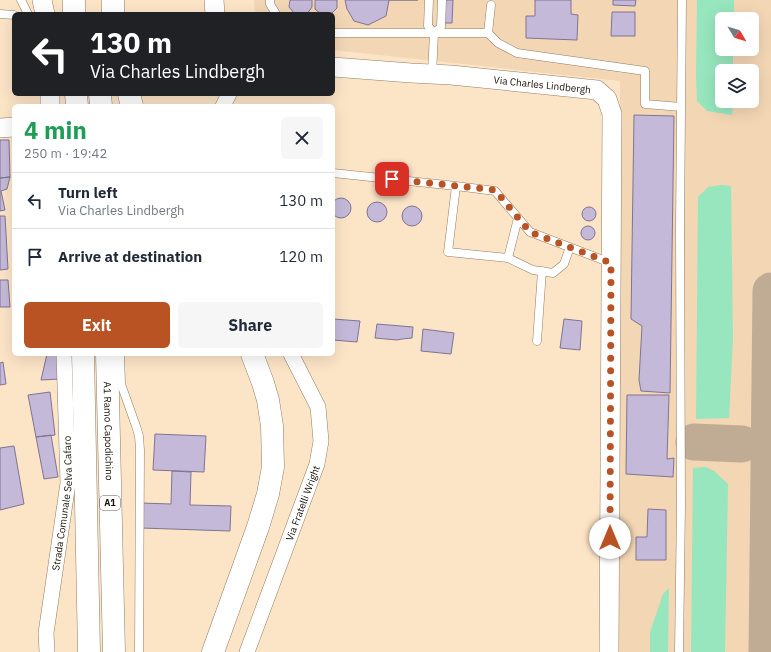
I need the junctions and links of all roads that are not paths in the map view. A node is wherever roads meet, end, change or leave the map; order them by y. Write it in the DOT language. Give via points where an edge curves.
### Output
graph roads {
  1 [pos="22,0"];
  2 [pos="42,0"];
  3 [pos="74,0"];
  4 [pos="98,0"];
  5 [pos="113,0"];
  6 [pos="214,0"];
  7 [pos="270,0"];
  8 [pos="429,0"];
  9 [pos="442,0"];
  10 [pos="682,0"];
  11 [pos="491,5"];
  12 [pos="27,12"];
  13 [pos="45,12"];
  14 [pos="74,12"];
  15 [pos="98,12"];
  16 [pos="114,12"];
  17 [pos="216,12"];
  18 [pos="275,12"];
  19 [pos="0,14"];
  20 [pos="12,15"];
  21 [pos="335,33"];
  22 [pos="434,33"];
  23 [pos="488,33"];
  24 [pos="335,67"];
  25 [pos="432,74"];
  26 [pos="681,107"];
  27 [pos="12,127"];
  28 [pos="0,128"];
  29 [pos="335,173"];
  30 [pos="456,186"];
  31 [pos="518,218"];
  32 [pos="570,247"];
  33 [pos="508,258"];
  34 [pos="611,263"];
  35 [pos="542,271"];
  36 [pos="537,340"];
  37 [pos="64,356"];
  38 [pos="83,356"];
  39 [pos="106,356"];
  40 [pos="120,356"];
  41 [pos="253,356"];
  42 [pos="292,356"];
  43 [pos="47,652"];
  44 [pos="89,652"];
  45 [pos="114,652"];
  46 [pos="139,652"];
  47 [pos="213,652"];
  48 [pos="247,652"];
  49 [pos="609,652"];
  50 [pos="679,652"];
  1 -- 12 [label="lane"];
  2 -- 13 [label="street"];
  3 -- 14 [label="highway"];
  4 -- 15 [label="highway"];
  5 -- 16 [label="highway"];
  6 -- 17 [label="street"];
  7 -- 18 [label="lane"];
  8 -- 22 [label="lane" via="428,26"];
  9 -- 22 [label="lane" via="441,27"];
  10 -- 26 [label="lane"];
  11 -- 23 [label="lane"];
  19 -- 20 [label="lane"];
  21 -- 22 [label="lane"];
  22 -- 23 [label="lane"];
  22 -- 25 [label="lane"];
  23 -- 26 [label="lane" via="498,43 516,53 645,71 645,104"];
  24 -- 25 [label="street, Via Charles Lindbergh"];
  25 -- 34 [label="street, Via Charles Lindbergh" via="597,90 607,99 612,114"];
  26 -- 50 [label="lane"];
  27 -- 28 [label="street"];
  29 -- 30 [label="lane"];
  30 -- 31 [label="lane" via="495,190"];
  30 -- 33 [label="lane" via="448,252"];
  31 -- 32 [label="lane" via="530,232"];
  31 -- 33 [label="lane"];
  32 -- 34 [label="lane"];
  32 -- 35 [label="lane" via="564,264 553,273"];
  33 -- 35 [label="lane" via="532,270"];
  34 -- 49 [label="street, Via Charles Lindbergh"];
  35 -- 36 [label="lane"];
  37 -- 43 [label="street, Strada Comunale Selva Cafaro" via="68,483 46,633"];
  38 -- 44 [label="highway, A1"];
  39 -- 45 [label="highway, A1 Ramo Capodichino / A1"];
  40 -- 46 [label="lane" via="121,384 139,436 140,450"];
  41 -- 47 [label="highway" via="268,400 272,426 273,467 258,527"];
  42 -- 48 [label="street, Via Fratelli Wright" via="318,407 321,441 317,464"];
}
